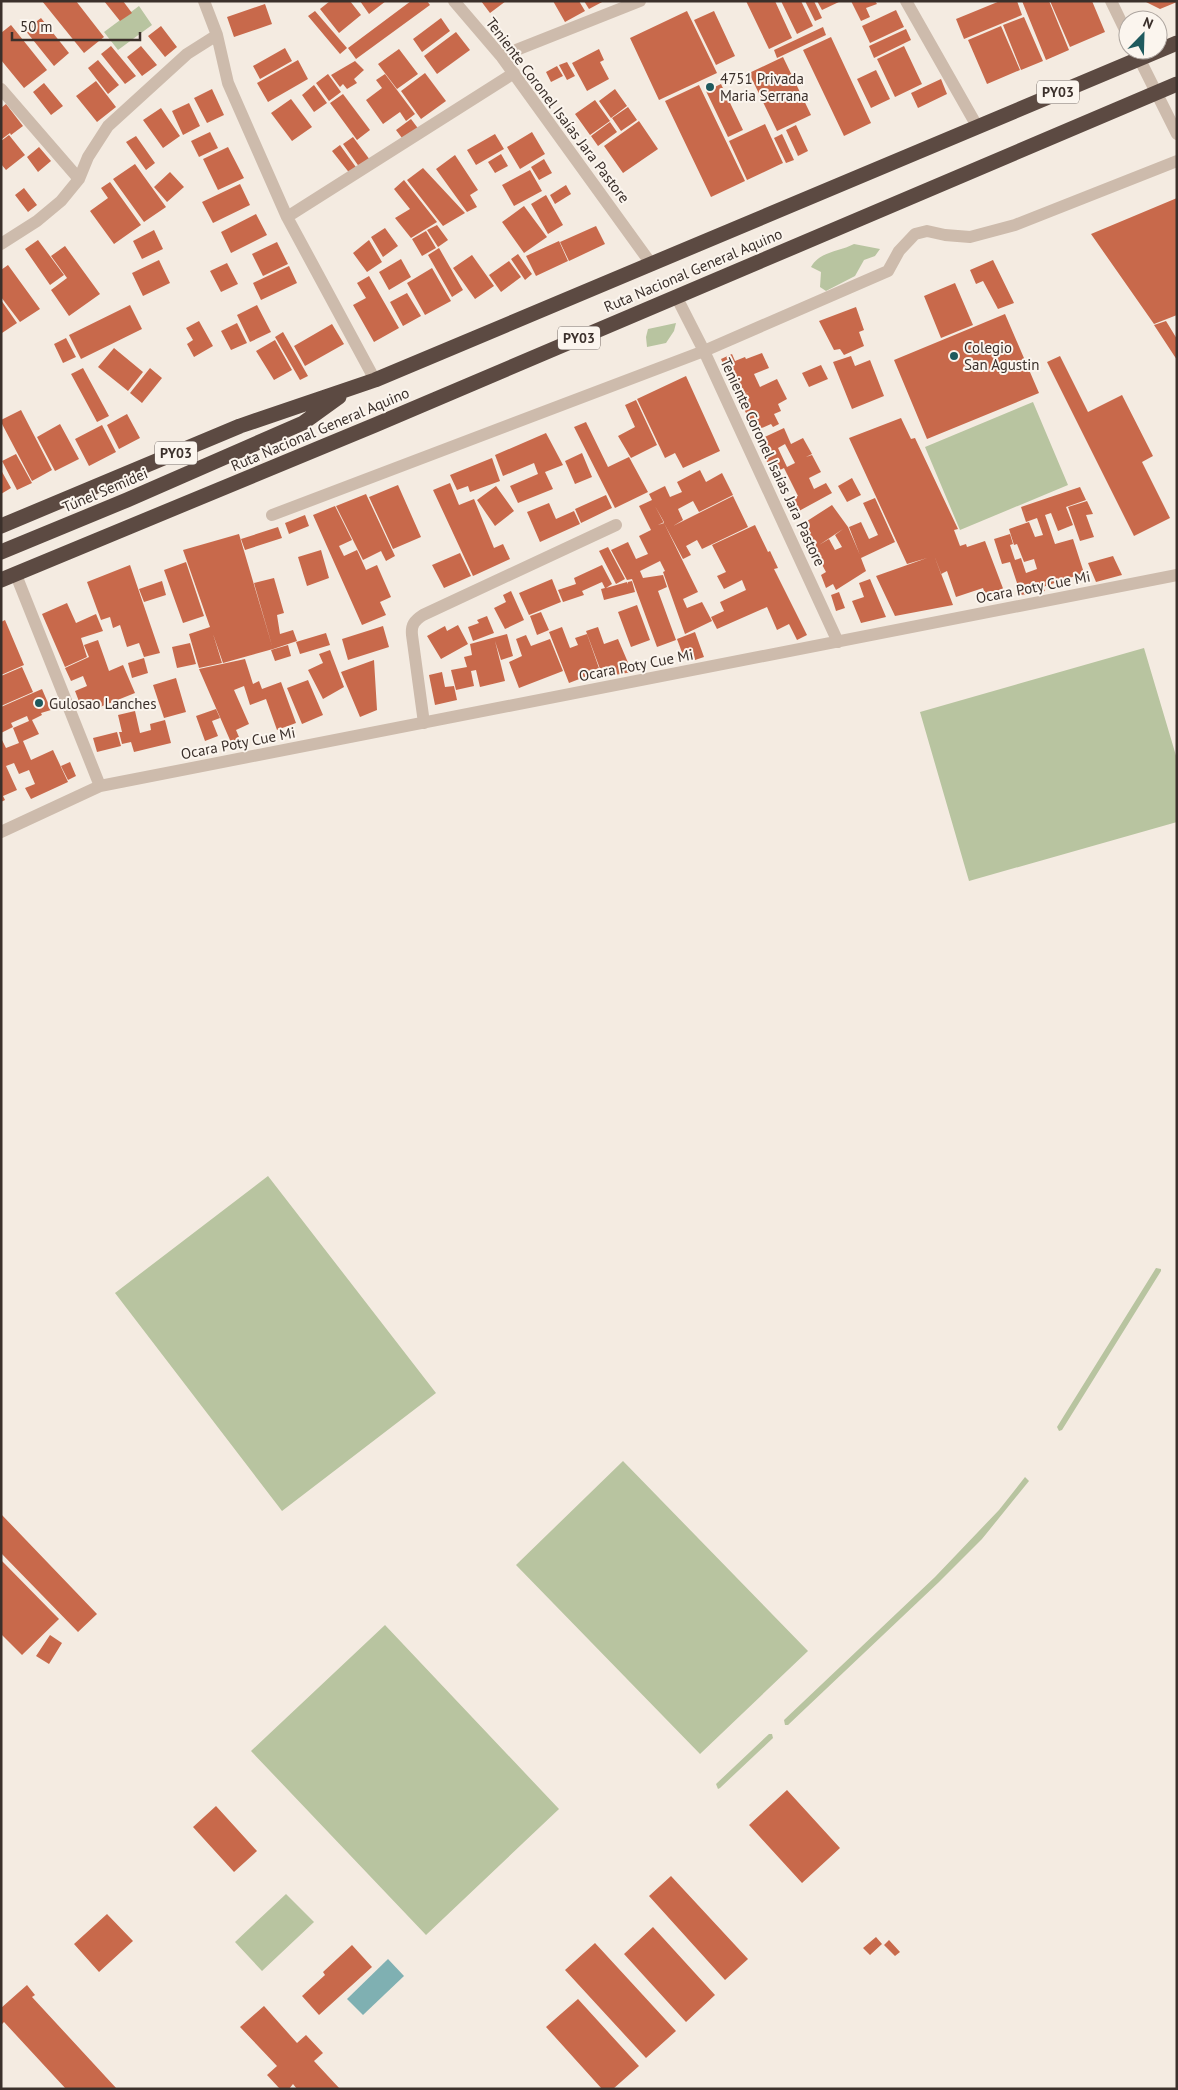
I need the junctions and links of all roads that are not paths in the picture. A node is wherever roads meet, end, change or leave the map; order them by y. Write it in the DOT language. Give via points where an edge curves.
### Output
graph roads {
  1 [pos="204,1"];
  2 [pos="454,1"];
  3 [pos="640,1"];
  4 [pos="906,1"];
  5 [pos="1111,1"];
  6 [pos="1118,15"];
  7 [pos="217,35"];
  8 [pos="501,56"];
  9 [pos="1124,60"];
  10 [pos="1140,60"];
  11 [pos="514,74"];
  12 [pos="1177,84"];
  13 [pos="1,89"];
  14 [pos="1155,93"];
  15 [pos="977,126"];
  16 [pos="1177,134"];
  17 [pos="1177,161"];
  18 [pos="79,179"];
  19 [pos="287,217"];
  20 [pos="1,244"];
  21 [pos="652,265"];
  22 [pos="676,296"];
  23 [pos="704,352"];
  24 [pos="375,380"];
  25 [pos="353,388"];
  26 [pos="272,515"];
  27 [pos="4,524"];
  28 [pos="616,525"];
  29 [pos="1,552"];
  30 [pos="16,575"];
  31 [pos="1177,575"];
  32 [pos="1,580"];
  33 [pos="838,642"];
  34 [pos="424,723"];
  35 [pos="100,786"];
  36 [pos="1,832"];
  1 -- 7 [label="street"];
  2 -- 8 [label="street, Teniente Coronel Isaías Jara Pastore"];
  3 -- 8 [label="street"];
  4 -- 15 [label="street"];
  5 -- 6 [label="street"];
  7 -- 18 [label="street" via="187,54 108,126 88,156"];
  7 -- 19 [label="street" via="228,83"];
  8 -- 11 [label="street, Teniente Coronel Isaías Jara Pastore"];
  9 -- 15 [label="highway, Ruta Nacional General Aquino / PY03"];
  10 -- 14 [label="street"];
  11 -- 19 [label="street"];
  11 -- 21 [label="street, Teniente Coronel Isaías Jara Pastore"];
  12 -- 14 [label="highway, Ruta Nacional General Aquino / PY03"];
  13 -- 18 [label="street"];
  14 -- 16 [label="street"];
  14 -- 22 [label="highway, Ruta Nacional General Aquino / PY03"];
  15 -- 21 [label="highway, Ruta Nacional General Aquino / PY03"];
  17 -- 23 [label="street" via="1015,225 970,237 927,230 914,234 888,271"];
  18 -- 20 [label="street" via="37,221"];
  19 -- 24 [label="street"];
  21 -- 24 [label="highway, Ruta Nacional General Aquino / PY03"];
  22 -- 23 [label="street, Teniente Coronel Isaías Jara Pastore"];
  22 -- 30 [label="highway, Ruta Nacional General Aquino / PY03"];
  23 -- 26 [label="street"];
  23 -- 33 [label="street, Teniente Coronel Isaías Jara Pastore"];
  24 -- 25 [label="highway, Ruta Nacional General Aquino / PY03"];
  25 -- 27 [label="highway, Ruta Nacional General Aquino / PY03" via="240,426"];
  25 -- 29 [label="highway, Túnel Semidei" via="303,423"];
  28 -- 34 [label="street" via="414,621 411,628"];
  30 -- 32 [label="highway, Ruta Nacional General Aquino / PY03"];
  30 -- 35 [label="street"];
  31 -- 33 [label="street, Ocara Poty Cue Mi"];
  33 -- 34 [label="street, Ocara Poty Cue Mi"];
  34 -- 35 [label="street, Ocara Poty Cue Mi"];
  35 -- 36 [label="street, Ocara Poty Cue Mi"];
}
